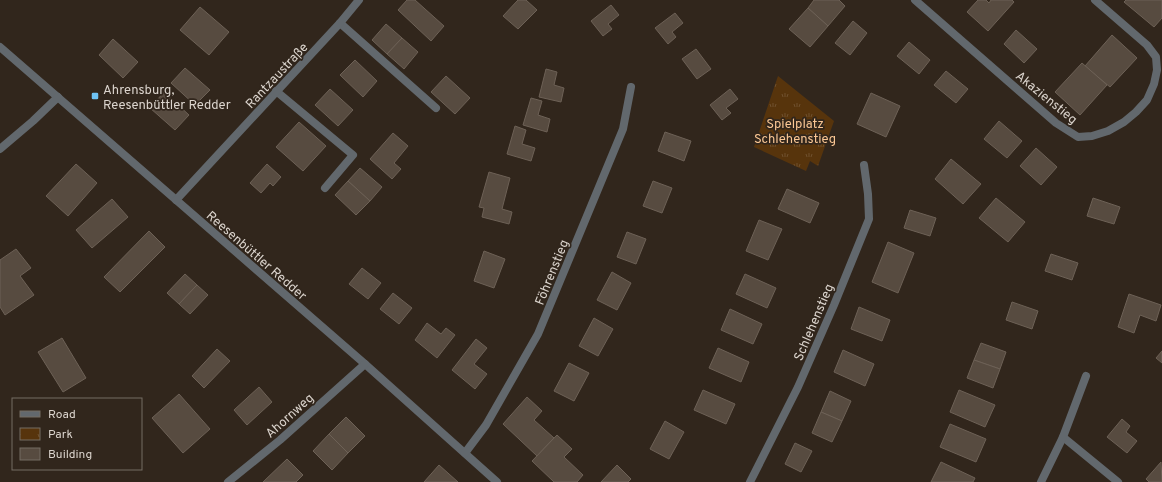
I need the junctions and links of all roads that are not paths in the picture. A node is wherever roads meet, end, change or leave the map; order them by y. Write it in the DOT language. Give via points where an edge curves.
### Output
graph roads {
  1 [pos="359,0"];
  2 [pos="915,0"];
  3 [pos="1095,0"];
  4 [pos="340,24"];
  5 [pos="0,47"];
  6 [pos="631,87"];
  7 [pos="276,92"];
  8 [pos="58,97"];
  9 [pos="436,108"];
  10 [pos="0,149"];
  11 [pos="864,165"];
  12 [pos="325,188"];
  13 [pos="176,200"];
  14 [pos="364,364"];
  15 [pos="1086,376"];
  16 [pos="1063,437"];
  17 [pos="465,453"];
  18 [pos="228,482"];
  19 [pos="497,482"];
  20 [pos="750,482"];
  21 [pos="1041,482"];
  22 [pos="1118,482"];
  1 -- 4 [label="street, Rantzaustraße"];
  2 -- 3 [label="street, Akazienstieg" via="1056,123 1078,137 1108,131 1136,112 1147,100 1157,70 1156,57 1147,45"];
  4 -- 7 [label="street, Rantzaustraße"];
  4 -- 9 [label="street"];
  5 -- 8 [label="street, Reesenbüttler Redder"];
  6 -- 17 [label="street, Föhrenstieg" via="623,129 538,334 486,425"];
  7 -- 12 [label="street" via="353,155"];
  7 -- 13 [label="street, Rantzaustraße"];
  8 -- 10 [label="street"];
  8 -- 13 [label="street, Reesenbüttler Redder"];
  11 -- 20 [label="street, Schlehenstieg" via="869,219 798,387"];
  13 -- 14 [label="street, Reesenbüttler Redder"];
  14 -- 17 [label="street, Reesenbüttler Redder"];
  14 -- 18 [label="street, Ahornweg" via="280,440"];
  15 -- 16 [label="street"];
  16 -- 21 [label="street"];
  16 -- 22 [label="street"];
  17 -- 19 [label="street, Reesenbüttler Redder"];
}
